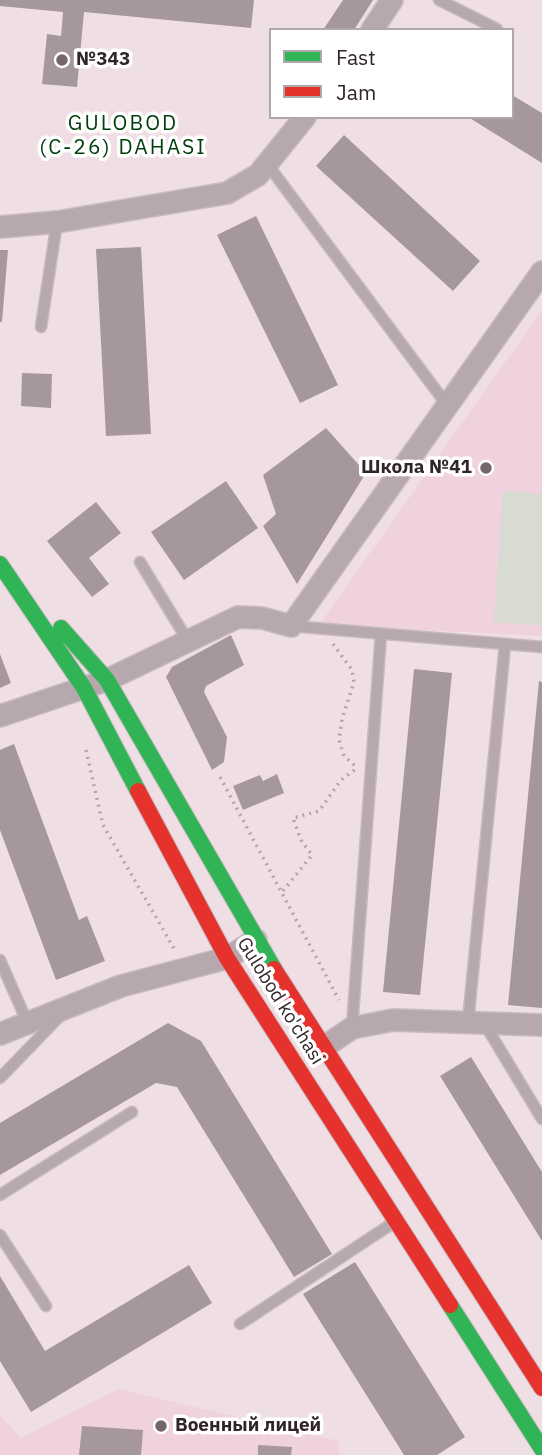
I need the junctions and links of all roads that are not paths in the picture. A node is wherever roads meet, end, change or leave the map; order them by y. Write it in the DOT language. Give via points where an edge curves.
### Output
graph roads {
  1 [pos="392,0"];
  2 [pos="439,0"];
  3 [pos="373,28"];
  4 [pos="495,28"];
  5 [pos="303,119"];
  6 [pos="268,165"];
  7 [pos="57,222"];
  8 [pos="0,227"];
  9 [pos="542,272"];
  10 [pos="41,327"];
  11 [pos="447,405"];
  12 [pos="0,562"];
  13 [pos="140,562"];
  14 [pos="291,626"];
  15 [pos="381,634"];
  16 [pos="188,641"];
  17 [pos="505,645"];
  18 [pos="542,648"];
  19 [pos="107,680"];
  20 [pos="83,688"];
  21 [pos="0,716"];
  22 [pos="256,940"];
  23 [pos="227,958"];
  24 [pos="0,960"];
  25 [pos="69,1007"];
  26 [pos="476,1022"];
  27 [pos="28,1024"];
  28 [pos="352,1024"];
  29 [pos="542,1025"];
  30 [pos="0,1034"];
  31 [pos="324,1047"];
  32 [pos="0,1078"];
  33 [pos="132,1112"];
  34 [pos="542,1119"];
  35 [pos="0,1195"];
  36 [pos="395,1221"];
  37 [pos="0,1235"];
  38 [pos="46,1306"];
  39 [pos="240,1324"];
  40 [pos="542,1388"];
  41 [pos="539,1438"];
  1 -- 3 [label="street"];
  2 -- 4 [label="lane"];
  5 -- 6 [label="street"];
  6 -- 7 [label="street" via="227,193"];
  6 -- 11 [label="lane"];
  7 -- 8 [label="street"];
  7 -- 10 [label="lane"];
  9 -- 11 [label="street"];
  11 -- 14 [label="street"];
  12 -- 19 [label="street, Gulobod ko'chasi"];
  12 -- 20 [label="street, Gulobod ko'chasi"];
  13 -- 16 [label="lane"];
  14 -- 15 [label="lane"];
  14 -- 16 [label="street" via="238,617"];
  15 -- 17 [label="lane"];
  15 -- 28 [label="lane"];
  16 -- 19 [label="street"];
  17 -- 18 [label="lane"];
  17 -- 26 [label="lane"];
  19 -- 20 [label="street"];
  19 -- 22 [label="street, Gulobod ko'chasi"];
  20 -- 21 [label="street"];
  20 -- 23 [label="street, Gulobod ko'chasi"];
  22 -- 23 [label="street"];
  22 -- 31 [label="street, Gulobod ko'chasi"];
  23 -- 25 [label="street" via="121,986"];
  23 -- 36 [label="street, Gulobod ko'chasi"];
  24 -- 27 [label="lane"];
  25 -- 27 [label="street"];
  25 -- 32 [label="lane"];
  26 -- 28 [label="street"];
  26 -- 29 [label="street"];
  26 -- 34 [label="lane"];
  27 -- 30 [label="street"];
  28 -- 31 [label="street"];
  31 -- 40 [label="street, Gulobod ko'chasi"];
  33 -- 35 [label="lane"];
  36 -- 39 [label="lane"];
  36 -- 41 [label="street, Gulobod ko'chasi"];
  37 -- 38 [label="lane"];
}
